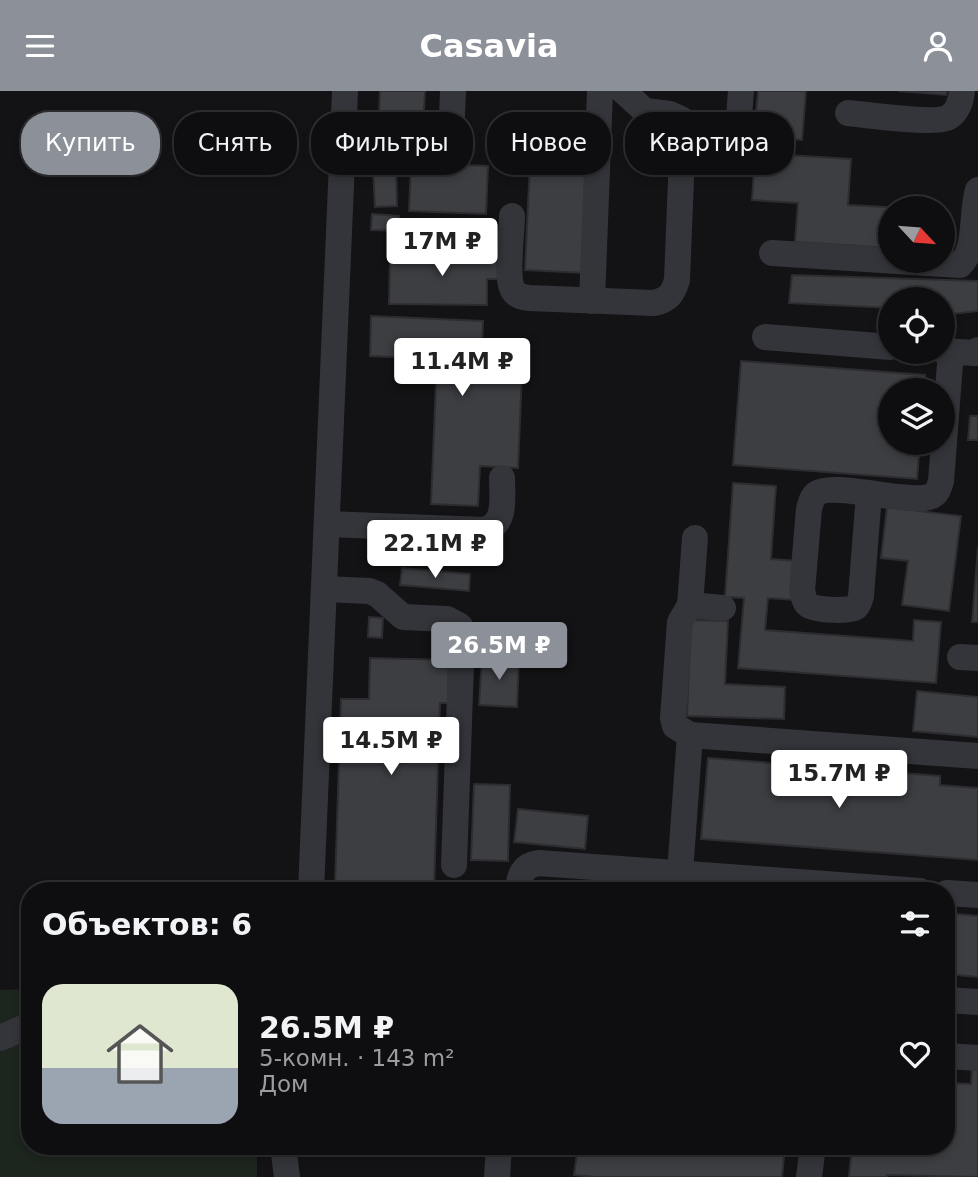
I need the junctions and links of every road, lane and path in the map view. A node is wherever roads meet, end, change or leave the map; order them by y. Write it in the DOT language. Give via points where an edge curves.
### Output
graph roads {
  1 [pos="345,91"];
  2 [pos="453,91"];
  3 [pos="600,91"];
  4 [pos="623,91"];
  5 [pos="962,91"];
  6 [pos="452,112"];
  7 [pos="848,113"];
  8 [pos="978,190"];
  9 [pos="512,216"];
  10 [pos="772,253"];
  11 [pos="592,300"];
  12 [pos="765,337"];
  13 [pos="878,346"];
  14 [pos="978,350"];
  15 [pos="955,352"];
  16 [pos="946,364"];
  17 [pos="502,478"];
  18 [pos="869,494"];
  19 [pos="327,524"];
  20 [pos="695,538"];
  21 [pos="324,589"];
  22 [pos="690,605"];
  23 [pos="723,608"];
  24 [pos="690,735"];
  25 [pos="978,756"];
  26 [pos="454,865"];
  27 [pos="680,873"];
  28 [pos="311,882"];
  29 [pos="520,882"];
  30 [pos="775,882"];
  31 [pos="955,894"];
  32 [pos="978,895"];
  33 [pos="955,1001"];
  34 [pos="978,1002"];
  35 [pos="21,1029"];
  36 [pos="0,1038"];
  37 [pos="955,1057"];
  38 [pos="978,1058"];
  39 [pos="284,1155"];
  40 [pos="498,1155"];
  41 [pos="812,1155"];
  42 [pos="287,1177"];
  43 [pos="497,1177"];
  44 [pos="809,1177"];
  1 -- 19 [label="street"];
  2 -- 6 [label="street"];
  3 -- 11 [label="street"];
  4 -- 11 [label="street" via="645,111 681,119 677,280 666,300 654,303"];
  5 -- 7 [label="street" via="957,109 948,118"];
  8 -- 10 [label="street" via="970,249 960,265"];
  9 -- 11 [label="street" via="510,277 518,296"];
  12 -- 13 [label="street"];
  14 -- 15 [label="street"];
  16 -- 18 [label="street" via="938,491 930,497"];
  17 -- 19 [label="street" via="501,513 493,528"];
  18 -- 18 [label="street" via="827,491 812,497 802,591 809,606 845,610 858,605"];
  19 -- 21 [label="street"];
  20 -- 22 [label="street"];
  21 -- 26 [label="street" via="369,591 403,617 447,619 460,626"];
  21 -- 28 [label="street"];
  22 -- 23 [label="street"];
  22 -- 24 [label="street" via="680,622 673,717 675,726"];
  24 -- 25 [label="street"];
  24 -- 27 [label="street"];
  27 -- 29 [label="street" via="539,863 522,871"];
  27 -- 30 [label="street"];
  31 -- 32 [label="street"];
  33 -- 34 [label="street"];
  35 -- 36 [label="street"];
  37 -- 38 [label="street"];
  39 -- 42 [label="street"];
  40 -- 43 [label="street"];
  41 -- 44 [label="street"];
}
